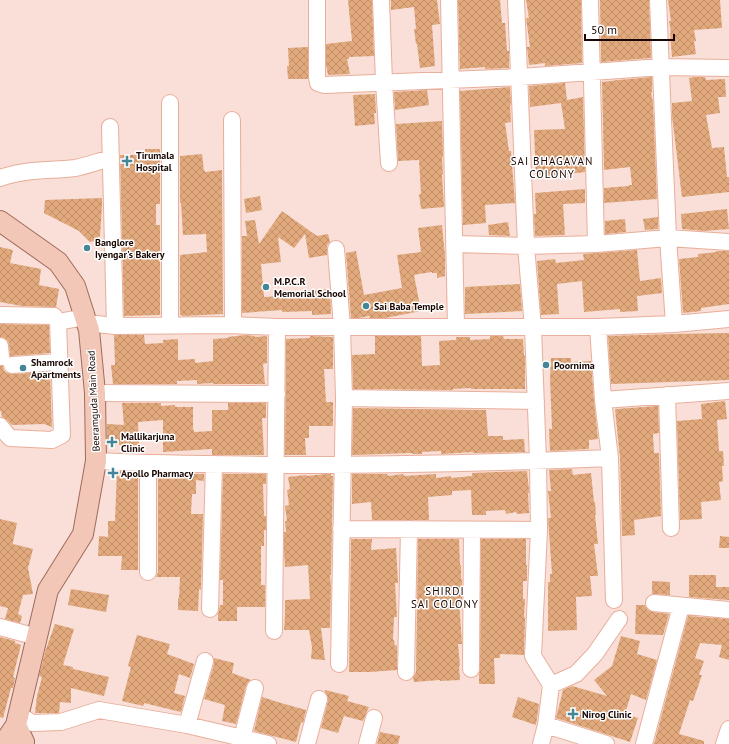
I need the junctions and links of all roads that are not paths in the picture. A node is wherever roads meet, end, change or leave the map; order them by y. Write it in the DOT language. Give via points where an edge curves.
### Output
graph roads {
  1 [pos="317,0"];
  2 [pos="381,0"];
  3 [pos="449,0"];
  4 [pos="516,0"];
  5 [pos="590,0"];
  6 [pos="658,0"];
  7 [pos="661,67"];
  8 [pos="729,68"];
  9 [pos="592,72"];
  10 [pos="520,77"];
  11 [pos="451,80"];
  12 [pos="384,82"];
  13 [pos="170,103"];
  14 [pos="232,120"];
  15 [pos="110,127"];
  16 [pos="111,158"];
  17 [pos="389,163"];
  18 [pos="0,178"];
  19 [pos="0,221"];
  20 [pos="668,238"];
  21 [pos="729,242"];
  22 [pos="454,244"];
  23 [pos="596,244"];
  24 [pos="526,246"];
  25 [pos="336,249"];
  26 [pos="0,315"];
  27 [pos="729,319"];
  28 [pos="86,320"];
  29 [pos="58,322"];
  30 [pos="674,324"];
  31 [pos="170,325"];
  32 [pos="234,325"];
  33 [pos="115,326"];
  34 [pos="277,327"];
  35 [pos="342,327"];
  36 [pos="456,327"];
  37 [pos="598,327"];
  38 [pos="533,328"];
  39 [pos="4,356"];
  40 [pos="59,362"];
  41 [pos="729,391"];
  42 [pos="95,393"];
  43 [pos="277,394"];
  44 [pos="667,395"];
  45 [pos="344,398"];
  46 [pos="603,400"];
  47 [pos="536,401"];
  48 [pos="0,426"];
  49 [pos="610,458"];
  50 [pos="96,461"];
  51 [pos="538,462"];
  52 [pos="148,464"];
  53 [pos="214,464"];
  54 [pos="276,465"];
  55 [pos="343,465"];
  56 [pos="670,528"];
  57 [pos="341,529"];
  58 [pos="409,530"];
  59 [pos="472,530"];
  60 [pos="539,530"];
  61 [pos="148,572"];
  62 [pos="614,600"];
  63 [pos="654,603"];
  64 [pos="681,606"];
  65 [pos="210,609"];
  66 [pos="729,610"];
  67 [pos="619,619"];
  68 [pos="0,627"];
  69 [pos="274,631"];
  70 [pos="36,637"];
  71 [pos="205,661"];
  72 [pos="339,664"];
  73 [pos="471,669"];
  74 [pos="406,672"];
  75 [pos="551,685"];
  76 [pos="255,688"];
  77 [pos="319,699"];
  78 [pos="374,718"];
  79 [pos="187,725"];
  80 [pos="546,725"];
  81 [pos="729,729"];
  82 [pos="13,736"];
  83 [pos="242,738"];
  84 [pos="268,744"];
  85 [pos="307,744"];
  86 [pos="367,744"];
  87 [pos="541,744"];
  88 [pos="606,744"];
  89 [pos="644,744"];
  90 [pos="724,744"];
  1 -- 12 [label="street" via="318,82 324,85"];
  2 -- 12 [label="street"];
  3 -- 11 [label="street"];
  4 -- 10 [label="street"];
  5 -- 9 [label="street"];
  6 -- 7 [label="street"];
  7 -- 8 [label="street"];
  7 -- 9 [label="street"];
  7 -- 20 [label="street"];
  9 -- 10 [label="street"];
  9 -- 23 [label="street"];
  10 -- 11 [label="street"];
  10 -- 24 [label="street"];
  11 -- 12 [label="street"];
  11 -- 22 [label="street"];
  12 -- 17 [label="street"];
  13 -- 31 [label="street"];
  14 -- 32 [label="street"];
  15 -- 16 [label="street"];
  16 -- 18 [label="street" via="75,168 39,170"];
  16 -- 33 [label="street"];
  19 -- 28 [label="main road, Beeramguda Main Road" via="58,262 75,286"];
  20 -- 21 [label="street"];
  20 -- 23 [label="street"];
  20 -- 30 [label="street"];
  22 -- 24 [label="street"];
  22 -- 36 [label="street"];
  23 -- 24 [label="street"];
  24 -- 38 [label="street"];
  25 -- 35 [label="street"];
  26 -- 29 [label="street" via="54,316"];
  27 -- 30 [label="street"];
  28 -- 29 [label="street"];
  28 -- 33 [label="street"];
  28 -- 42 [label="main road, Beeramguda Main Road"];
  29 -- 40 [label="street"];
  30 -- 37 [label="street"];
  31 -- 32 [label="street"];
  31 -- 33 [label="street"];
  32 -- 34 [label="street"];
  34 -- 35 [label="street"];
  34 -- 43 [label="street"];
  35 -- 36 [label="street"];
  35 -- 45 [label="street"];
  36 -- 38 [label="street"];
  37 -- 38 [label="street"];
  37 -- 46 [label="street"];
  38 -- 47 [label="street"];
  39 -- 40 [label="street"];
  40 -- 48 [label="street" via="62,435 52,440 10,438"];
  41 -- 44 [label="street"];
  42 -- 43 [label="street"];
  42 -- 50 [label="main road, Beeramguda Main Road"];
  43 -- 54 [label="street"];
  44 -- 46 [label="street"];
  44 -- 56 [label="street"];
  45 -- 47 [label="street"];
  45 -- 55 [label="street"];
  46 -- 49 [label="street"];
  47 -- 51 [label="street"];
  49 -- 51 [label="street"];
  49 -- 62 [label="street"];
  50 -- 52 [label="street"];
  50 -- 70 [label="main road, Beeramguda Main Road" via="83,534 48,590"];
  51 -- 55 [label="street"];
  51 -- 60 [label="street"];
  52 -- 53 [label="street"];
  52 -- 61 [label="street"];
  53 -- 54 [label="street"];
  53 -- 65 [label="street"];
  54 -- 55 [label="street"];
  54 -- 69 [label="street"];
  55 -- 57 [label="street"];
  57 -- 58 [label="street"];
  57 -- 72 [label="street"];
  58 -- 59 [label="street"];
  58 -- 74 [label="street"];
  59 -- 60 [label="street"];
  59 -- 73 [label="street"];
  60 -- 75 [label="street" via="533,656"];
  63 -- 64 [label="street"];
  64 -- 66 [label="street"];
  64 -- 89 [label="street"];
  67 -- 75 [label="street" via="595,654 576,674"];
  68 -- 70 [label="street"];
  70 -- 82 [label="main road, Beeramguda Main Road"];
  71 -- 79 [label="street"];
  75 -- 80 [label="street"];
  76 -- 83 [label="street"];
  77 -- 85 [label="street"];
  78 -- 86 [label="street"];
  79 -- 82 [label="street" via="99,710 61,722 32,723"];
  79 -- 83 [label="street"];
  80 -- 87 [label="street"];
  80 -- 88 [label="street"];
  81 -- 90 [label="street"];
  83 -- 84 [label="street"];
}
